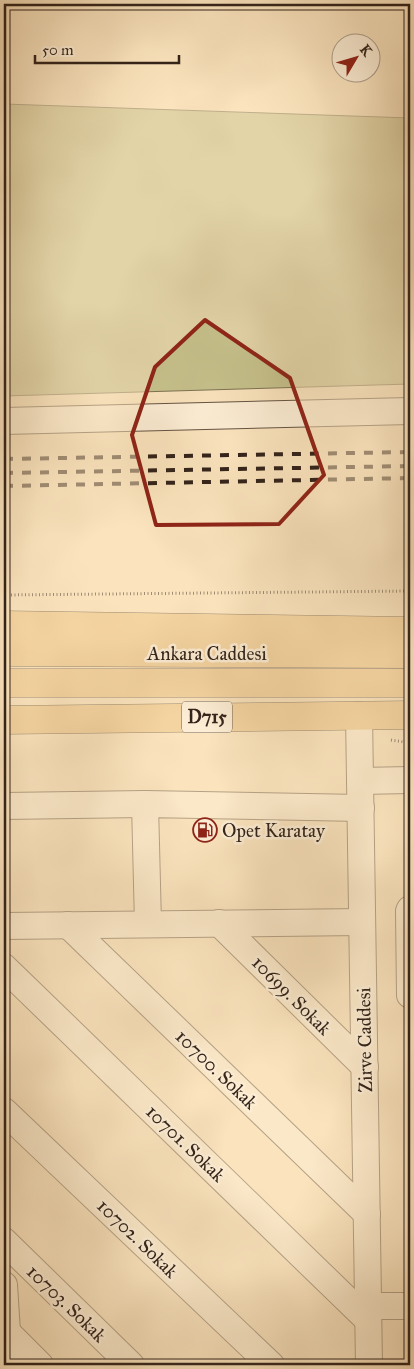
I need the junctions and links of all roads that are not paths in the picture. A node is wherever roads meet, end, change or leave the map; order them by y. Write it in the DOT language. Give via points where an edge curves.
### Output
graph roads {
  1 [pos="410,411"];
  2 [pos="4,421"];
  3 [pos="4,625"];
  4 [pos="410,631"];
  5 [pos="4,652"];
  6 [pos="410,654"];
  7 [pos="4,683"];
  8 [pos="410,683"];
  9 [pos="359,715"];
  10 [pos="410,715"];
  11 [pos="4,720"];
  12 [pos="410,780"];
  13 [pos="360,781"];
  14 [pos="145,804"];
  15 [pos="4,806"];
  16 [pos="361,808"];
  17 [pos="410,909"];
  18 [pos="362,922"];
  19 [pos="219,923"];
  20 [pos="148,924"];
  21 [pos="68,925"];
  22 [pos="4,926"];
  23 [pos="4,967"];
  24 [pos="410,995"];
  25 [pos="365,1066"];
  26 [pos="4,1111"];
  27 [pos="367,1214"];
  28 [pos="4,1241"];
  29 [pos="4,1285"];
  30 [pos="410,1306"];
  31 [pos="368,1313"];
  32 [pos="6,1334"];
  33 [pos="15,1365"];
  34 [pos="40,1365"];
  35 [pos="131,1365"];
  36 [pos="271,1365"];
  37 [pos="369,1365"];
  1 -- 2 [label="street"];
  3 -- 4 [label="highway"];
  5 -- 6 [label="highway, Ankara Caddesi"];
  7 -- 8 [label="highway, Ankara Caddesi / D715"];
  9 -- 10 [label="highway, D715"];
  9 -- 11 [label="highway, D715"];
  9 -- 13 [label="street, Zirve Caddesi"];
  12 -- 13 [label="street"];
  13 -- 16 [label="street, Zirve Caddesi"];
  14 -- 15 [label="street"];
  14 -- 16 [label="street"];
  14 -- 20 [label="street"];
  16 -- 18 [label="street, Zirve Caddesi"];
  17 -- 24 [label="street"];
  18 -- 19 [label="street"];
  18 -- 25 [label="street, Zirve Caddesi"];
  19 -- 20 [label="street"];
  19 -- 25 [label="street, 10699. Sokak"];
  20 -- 21 [label="street"];
  21 -- 22 [label="street"];
  21 -- 27 [label="street, 10700. Sokak"];
  23 -- 31 [label="street, 10701. Sokak"];
  25 -- 27 [label="street, Zirve Caddesi"];
  26 -- 36 [label="street, 10702. Sokak"];
  27 -- 31 [label="street, Zirve Caddesi"];
  28 -- 35 [label="street, 10703. Sokak"];
  29 -- 32 [label="street"];
  30 -- 31 [label="street"];
  31 -- 37 [label="street, Zirve Caddesi"];
  32 -- 33 [label="street"];
  32 -- 34 [label="street"];
}
